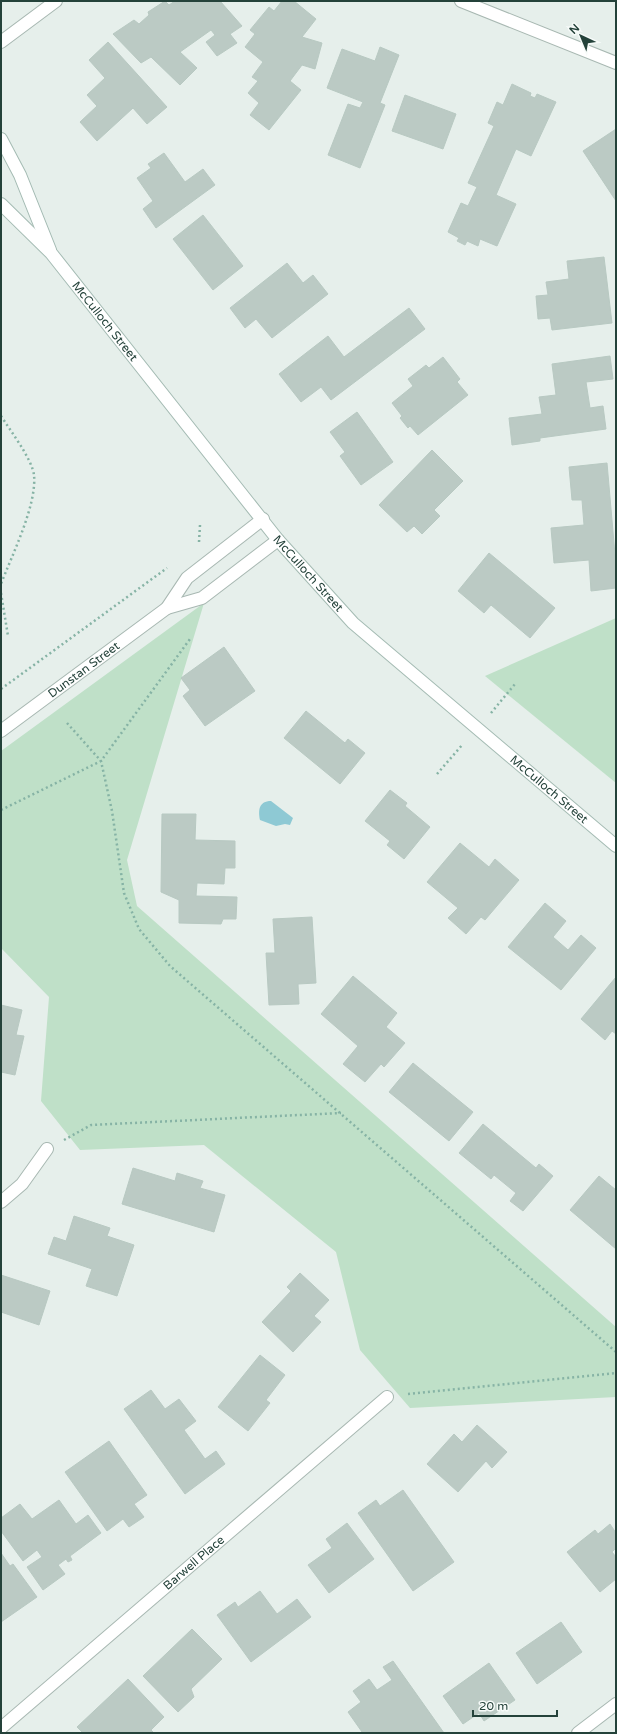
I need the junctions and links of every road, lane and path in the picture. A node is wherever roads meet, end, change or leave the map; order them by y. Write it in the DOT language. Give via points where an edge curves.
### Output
graph roads {
  1 [pos="56,1"];
  2 [pos="461,1"];
  3 [pos="1,42"];
  4 [pos="616,63"];
  5 [pos="1,139"];
  6 [pos="1,204"];
  7 [pos="51,253"];
  8 [pos="1,416"];
  9 [pos="264,520"];
  10 [pos="200,525"];
  11 [pos="278,540"];
  12 [pos="199,545"];
  13 [pos="174,564"];
  14 [pos="1,584"];
  15 [pos="1,592"];
  16 [pos="167,608"];
  17 [pos="8,636"];
  18 [pos="190,639"];
  19 [pos="1,689"];
  20 [pos="67,723"];
  21 [pos="1,731"];
  22 [pos="101,761"];
  23 [pos="1,810"];
  24 [pos="616,846"];
  25 [pos="341,1113"];
  26 [pos="46,1150"];
  27 [pos="1,1202"];
  28 [pos="616,1352"];
  29 [pos="616,1373"];
  30 [pos="387,1397"];
  31 [pos="616,1704"];
  32 [pos="1,1728"];
  33 [pos="578,1733"];
  1 -- 3 [label="street"];
  2 -- 4 [label="street"];
  5 -- 7 [label="street, McCulloch Street" via="20,175"];
  6 -- 7 [label="street, McCulloch Street"];
  7 -- 9 [label="street, McCulloch Street"];
  8 -- 14 [label="path" via="23,450 34,475 30,510"];
  9 -- 11 [label="street, McCulloch Street"];
  9 -- 16 [label="street, Dunstan Street" via="187,578"];
  10 -- 12 [label="path"];
  11 -- 16 [label="street, Dunstan Street" via="202,598"];
  11 -- 24 [label="street, McCulloch Street" via="353,623"];
  13 -- 19 [label="path"];
  15 -- 17 [label="path"];
  16 -- 21 [label="street, Dunstan Street"];
  18 -- 22 [label="path"];
  20 -- 22 [label="path"];
  22 -- 23 [label="path"];
  22 -- 25 [label="path" via="124,893 139,928 170,966"];
  25 -- 26 [label="path" via="91,1125"];
  25 -- 28 [label="path"];
  26 -- 27 [label="street" via="22,1184"];
  29 -- 30 [label="path"];
  30 -- 32 [label="street, Barwell Place"];
  31 -- 33 [label="street"];
}
